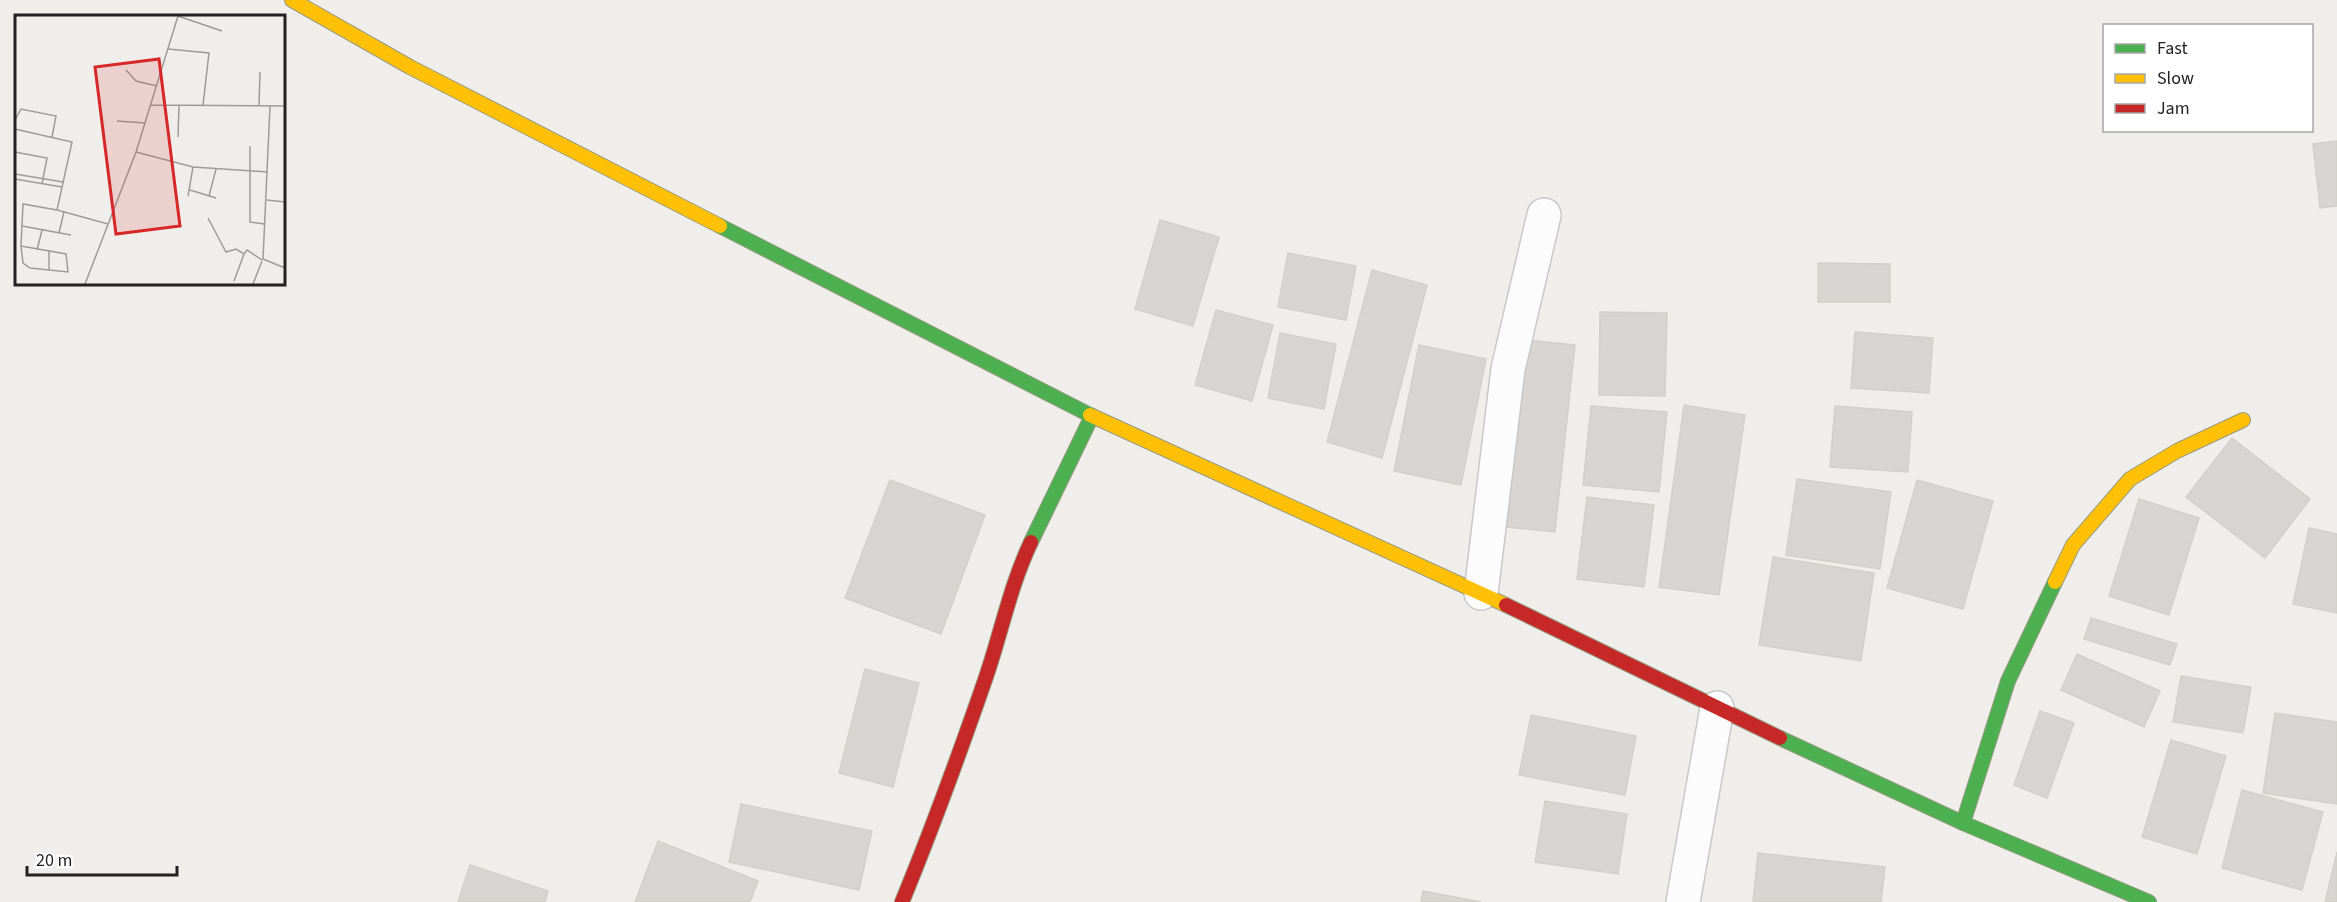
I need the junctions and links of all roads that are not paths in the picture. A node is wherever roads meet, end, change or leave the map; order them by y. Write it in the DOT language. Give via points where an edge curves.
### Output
graph roads {
  1 [pos="292,0"];
  2 [pos="1544,215"];
  3 [pos="1092,416"];
  4 [pos="2243,420"];
  5 [pos="1481,593"];
  6 [pos="1717,708"];
  7 [pos="1963,823"];
  8 [pos="902,902"];
  9 [pos="1683,902"];
  10 [pos="2149,902"];
  1 -- 3 [label="street" via="420,73"];
  2 -- 5 [label="street" via="1508,369"];
  3 -- 5 [label="street"];
  3 -- 8 [label="street" via="1020,565 942,803"];
  4 -- 7 [label="street" via="2177,451 2130,479 2073,545 2008,681"];
  5 -- 6 [label="street"];
  6 -- 7 [label="street"];
  6 -- 9 [label="street"];
  7 -- 10 [label="street"];
}
